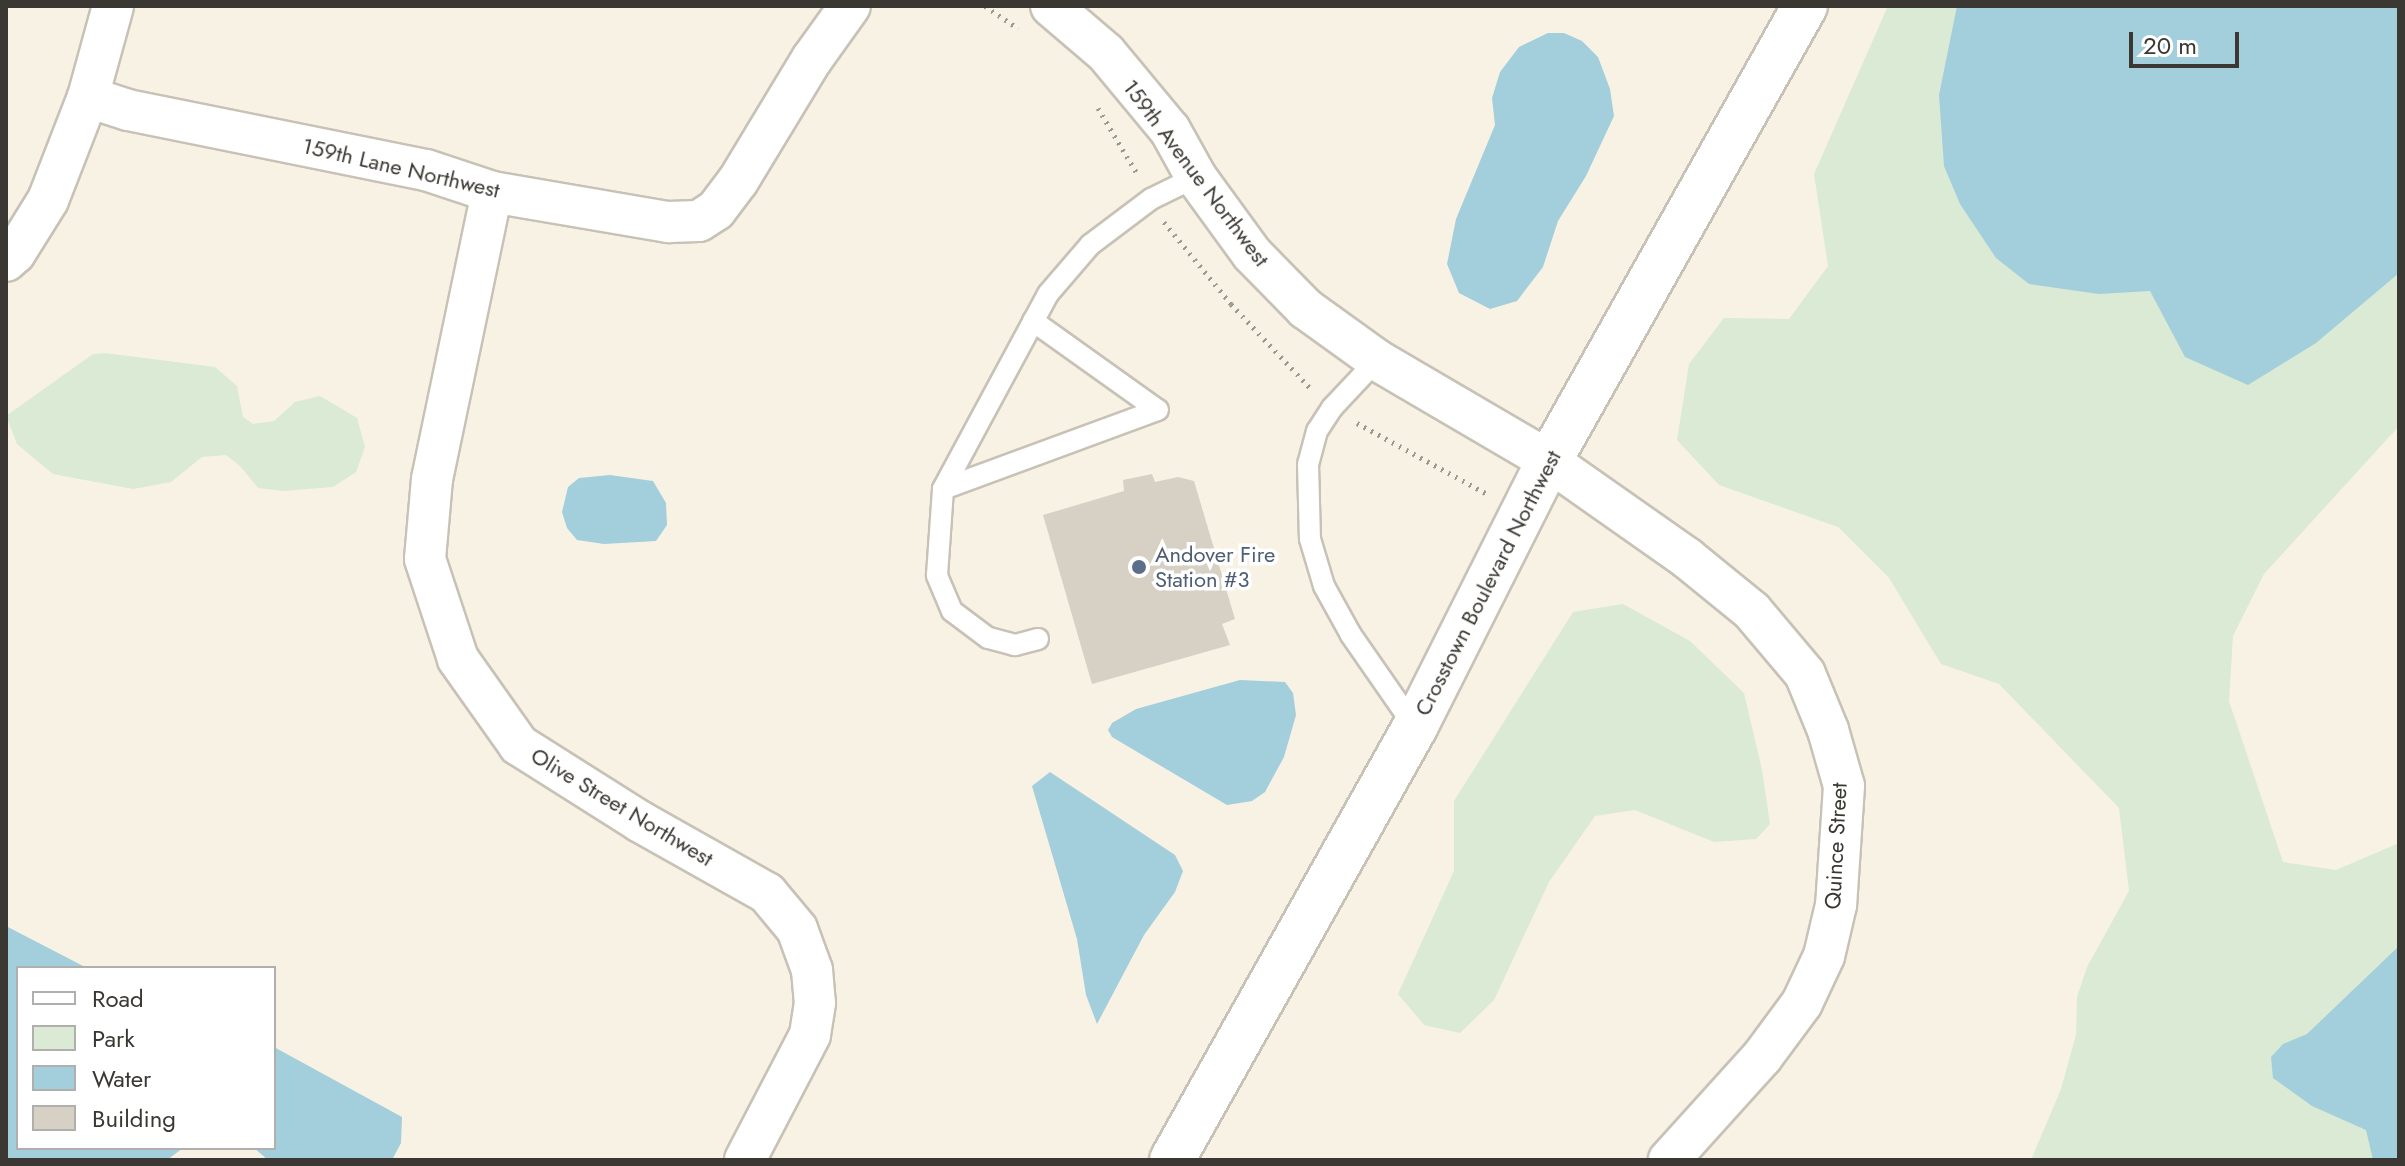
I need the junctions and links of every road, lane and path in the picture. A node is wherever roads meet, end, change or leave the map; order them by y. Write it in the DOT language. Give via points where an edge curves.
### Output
graph roads {
  1 [pos="113,6"];
  2 [pos="850,6"];
  3 [pos="1051,6"];
  4 [pos="1805,6"];
  5 [pos="88,97"];
  6 [pos="1196,177"];
  7 [pos="492,192"];
  8 [pos="6,261"];
  9 [pos="1033,321"];
  10 [pos="1377,360"];
  11 [pos="1549,461"];
  12 [pos="943,489"];
  13 [pos="1038,639"];
  14 [pos="1415,727"];
  15 [pos="745,1160"];
  16 [pos="1172,1160"];
  17 [pos="1669,1160"];
  1 -- 5 [label="street"];
  2 -- 7 [label="street, 159th Lane Northwest" via="716,210 699,221 668,222"];
  3 -- 6 [label="street, 159th Avenue Northwest" via="1106,53 1170,130"];
  4 -- 11 [label="street, Crosstown Boulevard Northwest"];
  5 -- 7 [label="street, 159th Lane Northwest" via="128,110 426,170"];
  5 -- 8 [label="street" via="48,200"];
  6 -- 9 [label="lane" via="1151,199 1090,245 1048,294"];
  6 -- 10 [label="street, 159th Avenue Northwest" via="1252,254 1306,309"];
  7 -- 15 [label="street, Olive Street Northwest" via="432,479 425,559 458,659 519,745 767,893 797,929 812,970 815,1003 810,1035"];
  9 -- 12 [label="lane"];
  9 -- 12 [label="lane" via="1158,410"];
  10 -- 11 [label="street, 159th Avenue Northwest"];
  10 -- 14 [label="lane" via="1317,431 1308,464 1310,539 1324,586 1351,635"];
  11 -- 14 [label="street, Crosstown Boulevard Northwest"];
  11 -- 17 [label="street, Quince Street" via="1752,611 1805,674 1844,786 1836,905 1824,956 1802,1003 1762,1057"];
  12 -- 13 [label="lane" via="937,575 952,611 988,638 1015,645"];
  14 -- 16 [label="street, Crosstown Boulevard Northwest"];
}
